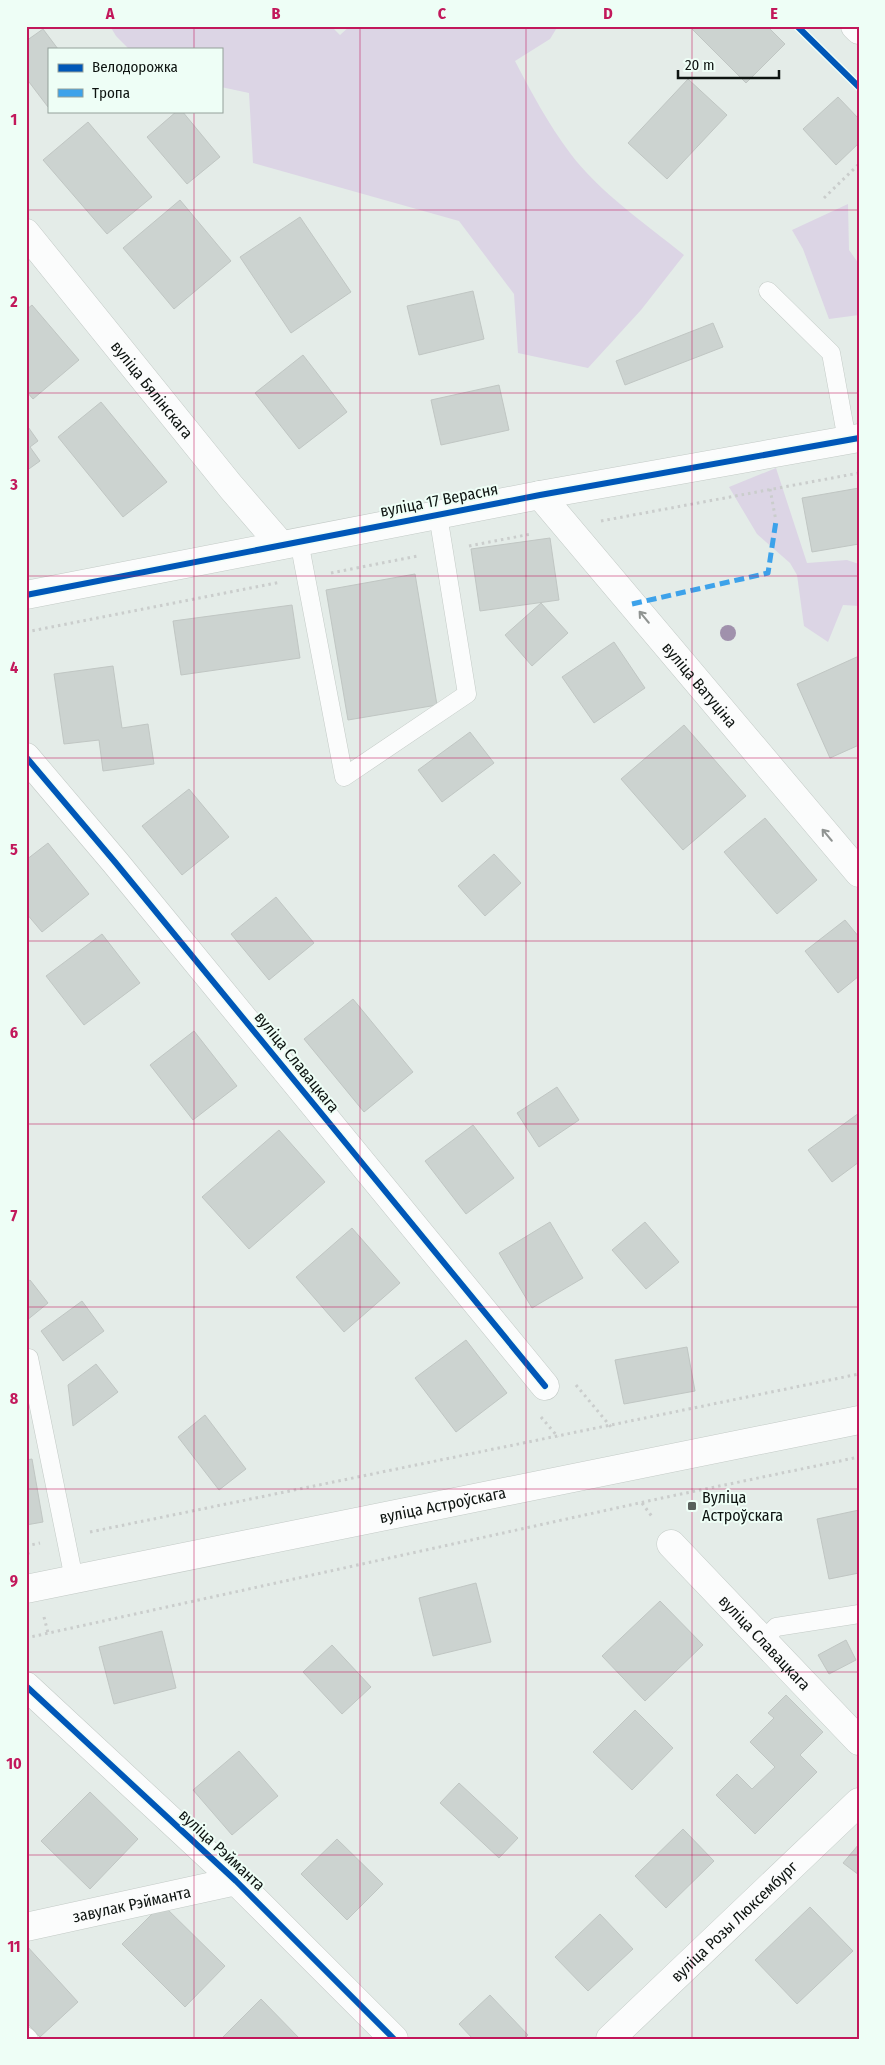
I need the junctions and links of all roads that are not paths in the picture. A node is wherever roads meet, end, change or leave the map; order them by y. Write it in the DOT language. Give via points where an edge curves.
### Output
graph roads {
  1 [pos="854,26"];
  2 [pos="859,30"];
  3 [pos="26,233"];
  4 [pos="768,290"];
  5 [pos="853,439"];
  6 [pos="540,495"];
  7 [pos="438,515"];
  8 [pos="290,543"];
  9 [pos="26,595"];
  10 [pos="26,757"];
  11 [pos="859,872"];
  12 [pos="29,1358"];
  13 [pos="545,1386"];
  14 [pos="859,1420"];
  15 [pos="670,1544"];
  16 [pos="74,1579"];
  17 [pos="26,1589"];
  18 [pos="859,1614"];
  19 [pos="763,1641"];
  20 [pos="26,1686"];
  21 [pos="859,1741"];
  22 [pos="859,1802"];
  23 [pos="236,1881"];
  24 [pos="26,1927"];
  25 [pos="394,2039"];
  26 [pos="610,2039"];
  1 -- 2 [label="street"];
  3 -- 8 [label="street, вуліца Бялінскага" via="225,480"];
  4 -- 5 [label="lane" via="831,353"];
  5 -- 6 [label="street, вуліца 17 Верасня"];
  6 -- 7 [label="street, вуліца 17 Верасня"];
  11 -- 6 [label="street, вуліца Ватуціна, one-way"];
  7 -- 8 [label="street, вуліца 17 Верасня"];
  7 -- 8 [label="lane" via="467,694 344,777"];
  8 -- 9 [label="street, вуліца 17 Верасня"];
  10 -- 13 [label="street, вуліца Славацкага" via="116,862"];
  12 -- 16 [label="lane"];
  14 -- 16 [label="street, вуліца Астроўскага"];
  15 -- 19 [label="street, вуліца Славацкага"];
  16 -- 17 [label="street, вуліца Астроўскага"];
  18 -- 19 [label="lane" via="776,1627"];
  19 -- 21 [label="street, вуліца Славацкага"];
  20 -- 23 [label="street, вуліца Рэйманта"];
  22 -- 26 [label="street, вуліца Розы Люксембург"];
  23 -- 24 [label="street, завулак Рэйманта"];
  23 -- 25 [label="street, вуліца Рэйманта"];
}
